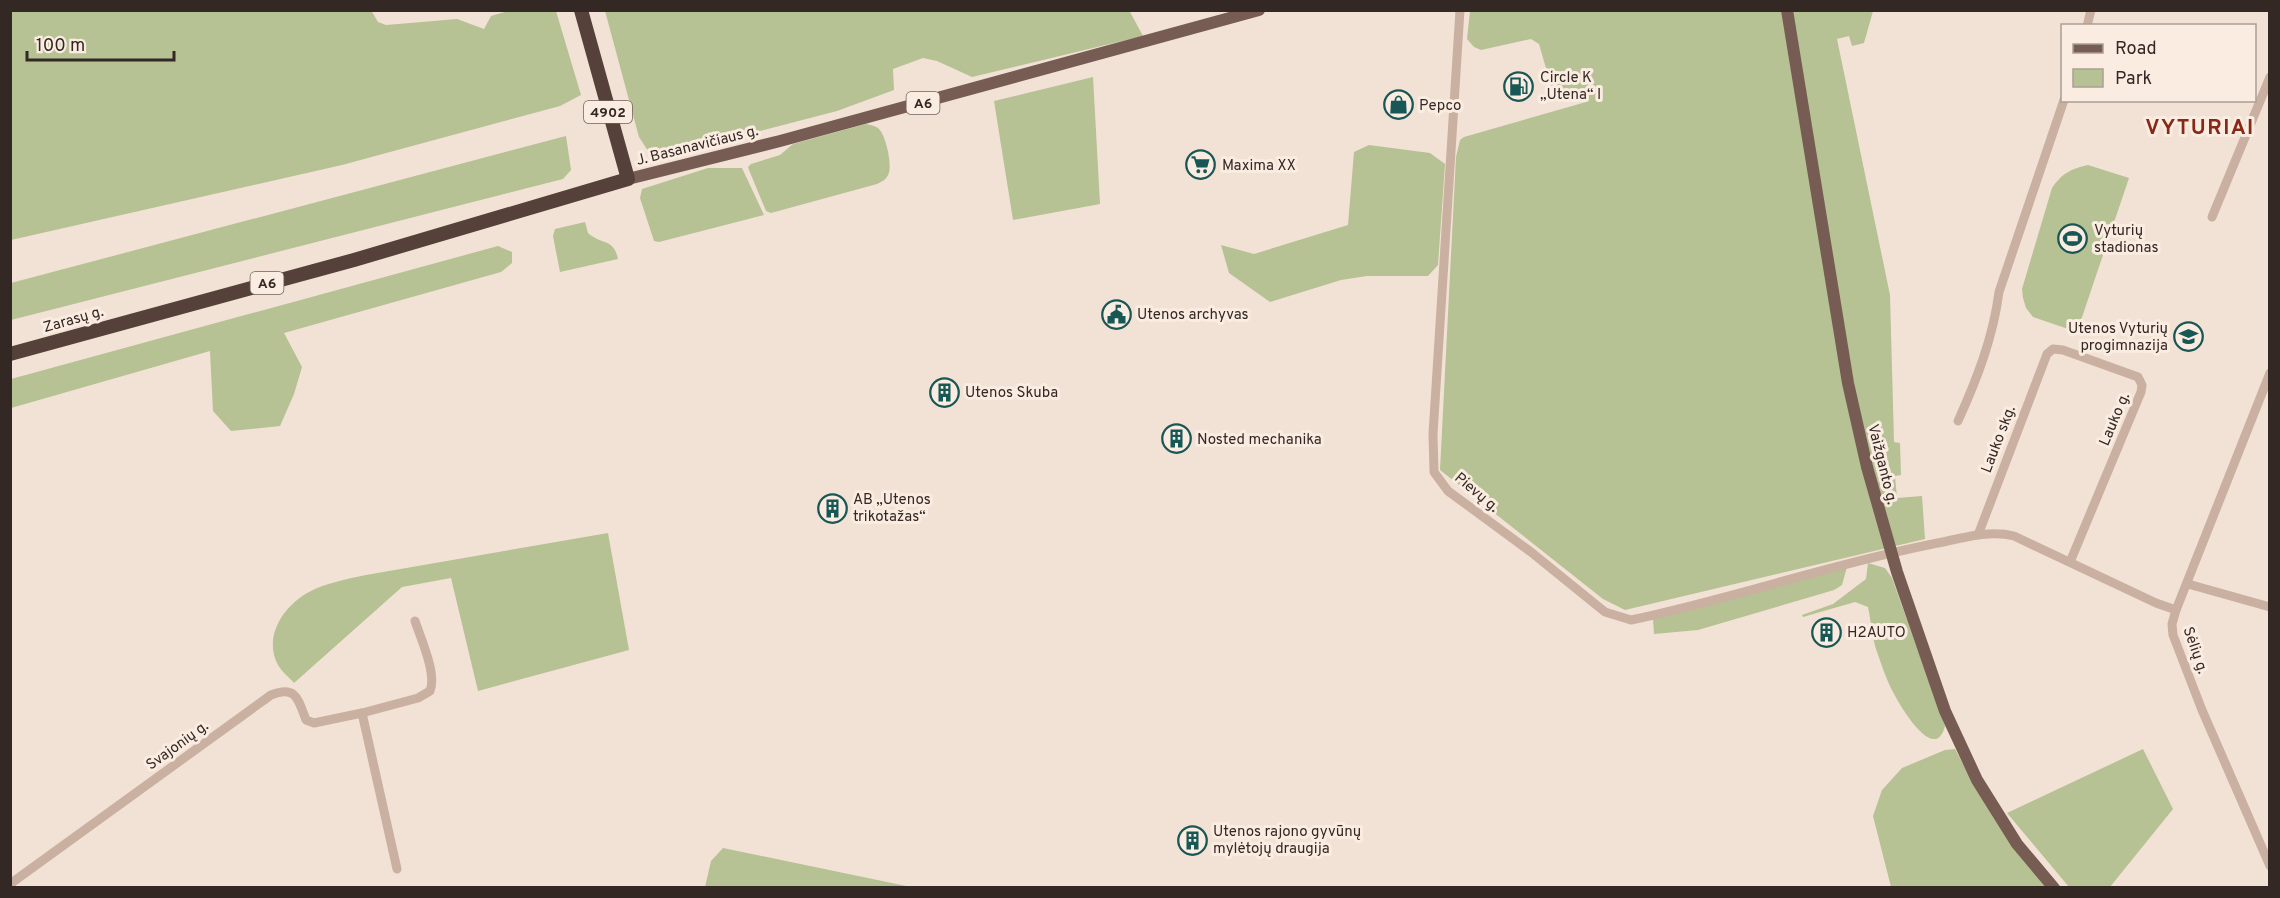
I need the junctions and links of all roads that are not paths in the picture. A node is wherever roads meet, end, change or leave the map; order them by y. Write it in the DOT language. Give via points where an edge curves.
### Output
graph roads {
  1 [pos="581,10"];
  2 [pos="1259,10"];
  3 [pos="1460,10"];
  4 [pos="1787,10"];
  5 [pos="2270,77"];
  6 [pos="2063,102"];
  7 [pos="628,179"];
  8 [pos="2212,218"];
  9 [pos="144,316"];
  10 [pos="10,354"];
  11 [pos="2047,354"];
  12 [pos="2270,373"];
  13 [pos="1958,421"];
  14 [pos="1978,536"];
  15 [pos="1892,553"];
  16 [pos="2070,562"];
  17 [pos="2187,584"];
  18 [pos="2270,607"];
  19 [pos="2175,610"];
  20 [pos="415,621"];
  21 [pos="362,713"];
  22 [pos="2270,866"];
  23 [pos="397,869"];
  24 [pos="10,884"];
  25 [pos="2054,888"];
  1 -- 7 [label="highway, 4902"];
  2 -- 7 [label="main road, J. Basanavičiaus g. / A6" via="790,139"];
  3 -- 15 [label="street, Pievų g." via="1433,434 1434,472 1448,491 1605,612 1631,620"];
  4 -- 15 [label="main road, Vaižganto g." via="1848,383"];
  5 -- 8 [label="street"];
  6 -- 13 [label="street" via="1999,292 1991,335"];
  7 -- 9 [label="highway, J. Basanavičiaus g. / A6" via="354,260"];
  9 -- 10 [label="highway, Zarasų g. / A6"];
  11 -- 14 [label="street, Lauko skg."];
  11 -- 16 [label="street, Lauko g." via="2053,349 2064,350 2138,378 2142,385"];
  12 -- 17 [label="street, Sėlių g."];
  14 -- 15 [label="street, Pievų g."];
  14 -- 16 [label="street, Pievų g." via="2004,533"];
  15 -- 25 [label="main road, Vaižganto g." via="1961,748 2017,844"];
  16 -- 19 [label="street, Pievų g."];
  17 -- 18 [label="street"];
  17 -- 19 [label="street, Sėlių g."];
  19 -- 22 [label="street, Sėlių g." via="2173,635"];
  20 -- 21 [label="street, Svajonių g." via="432,675 430,691"];
  21 -- 23 [label="street"];
  21 -- 24 [label="street, Svajonių g." via="314,723 306,720 292,693 282,690 271,695"];
}
